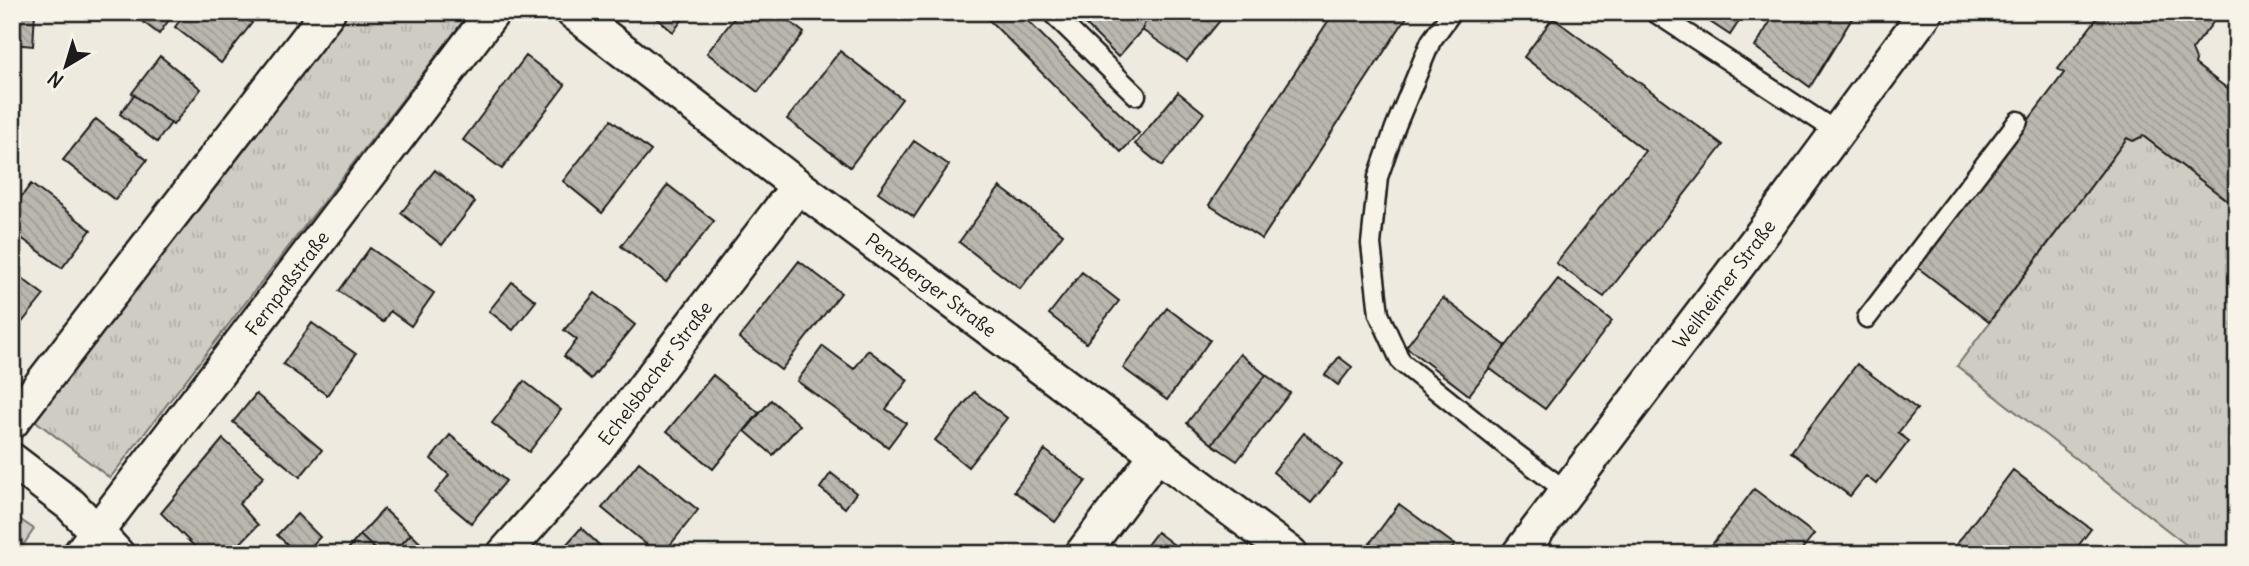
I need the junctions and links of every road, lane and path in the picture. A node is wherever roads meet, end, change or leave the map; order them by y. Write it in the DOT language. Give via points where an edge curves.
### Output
graph roads {
  1 [pos="328,12"];
  2 [pos="494,12"];
  3 [pos="573,12"];
  4 [pos="1051,12"];
  5 [pos="1452,12"];
  6 [pos="1654,12"];
  7 [pos="1926,12"];
  8 [pos="1136,96"];
  9 [pos="2018,121"];
  10 [pos="1837,132"];
  11 [pos="798,186"];
  12 [pos="1867,318"];
  13 [pos="12,422"];
  14 [pos="1158,453"];
  15 [pos="12,460"];
  16 [pos="1566,491"];
  17 [pos="98,546"];
  18 [pos="504,554"];
  19 [pos="1082,554"];
  20 [pos="1291,554"];
  21 [pos="1519,554"];
  1 -- 13 [label="street"];
  2 -- 17 [label="street, Fernpaßstraße"];
  3 -- 11 [label="street, Penzberger Straße"];
  4 -- 8 [label="lane"];
  5 -- 16 [label="lane" via="1431,41 1378,177 1371,244 1379,314 1401,362"];
  6 -- 10 [label="lane"];
  7 -- 10 [label="street, Weilheimer Straße"];
  9 -- 12 [label="lane"];
  10 -- 16 [label="street, Weilheimer Straße"];
  11 -- 14 [label="street, Penzberger Straße"];
  11 -- 18 [label="street, Echelsbacher Straße" via="597,449"];
  14 -- 19 [label="street"];
  14 -- 20 [label="street, Penzberger Straße"];
  15 -- 17 [label="street" via="71,505"];
  16 -- 21 [label="street, Weilheimer Straße"];
}
